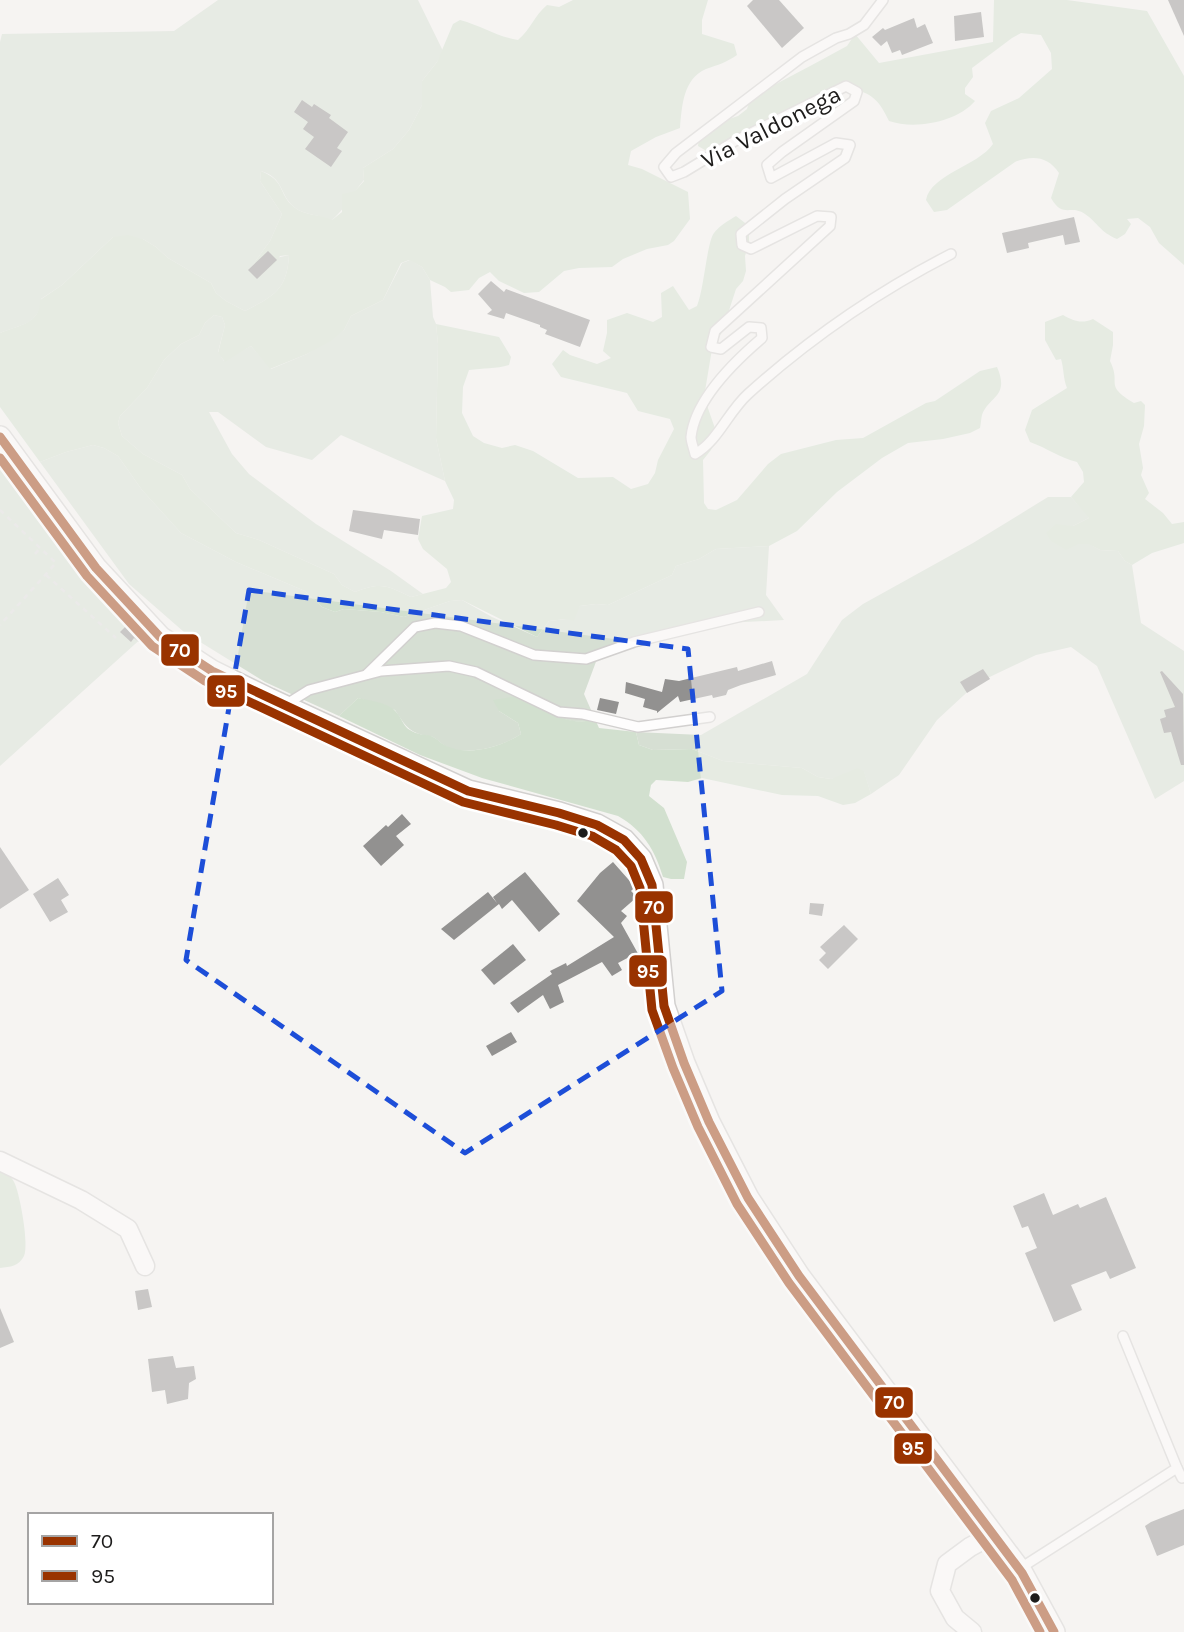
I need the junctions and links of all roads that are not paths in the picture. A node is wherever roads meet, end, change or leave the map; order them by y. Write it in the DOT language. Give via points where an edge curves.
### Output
graph roads {
  1 [pos="883,0"];
  2 [pos="951,254"];
  3 [pos="0,437"];
  4 [pos="759,612"];
  5 [pos="365,676"];
  6 [pos="283,706"];
  7 [pos="710,716"];
  8 [pos="0,1161"];
  9 [pos="145,1266"];
  10 [pos="1123,1336"];
  11 [pos="1177,1468"];
  12 [pos="1182,1478"];
  13 [pos="994,1534"];
  14 [pos="1019,1569"];
  15 [pos="972,1632"];
  16 [pos="1054,1632"];
  1 -- 2 [label="lane, Via Valdonega" via="864,25 802,57 664,167 671,177 684,172 846,86 857,92 855,101 767,165 771,177 836,143 850,145 845,158 741,234 742,245 751,249 817,216 831,218 830,226 715,331 711,346 721,349 749,327 761,328 762,338 710,392 691,438 695,454 706,448 745,397 787,361 904,278"];
  3 -- 6 [label="street" via="96,568 160,638 212,671"];
  4 -- 5 [label="lane" via="634,642 586,659 534,655 461,626 435,623 415,627"];
  5 -- 6 [label="lane" via="309,690"];
  5 -- 7 [label="lane" via="449,666 475,672 559,712 638,727"];
  6 -- 13 [label="street" via="468,792 597,825 624,840 641,859 652,885 664,1006 709,1122 748,1198 799,1276"];
  8 -- 9 [label="street" via="128,1229"];
  10 -- 11 [label="lane"];
  11 -- 12 [label="lane"];
  11 -- 14 [label="lane"];
  13 -- 14 [label="street"];
  13 -- 15 [label="street" via="947,1564 940,1591 955,1618"];
  14 -- 16 [label="street"];
}
